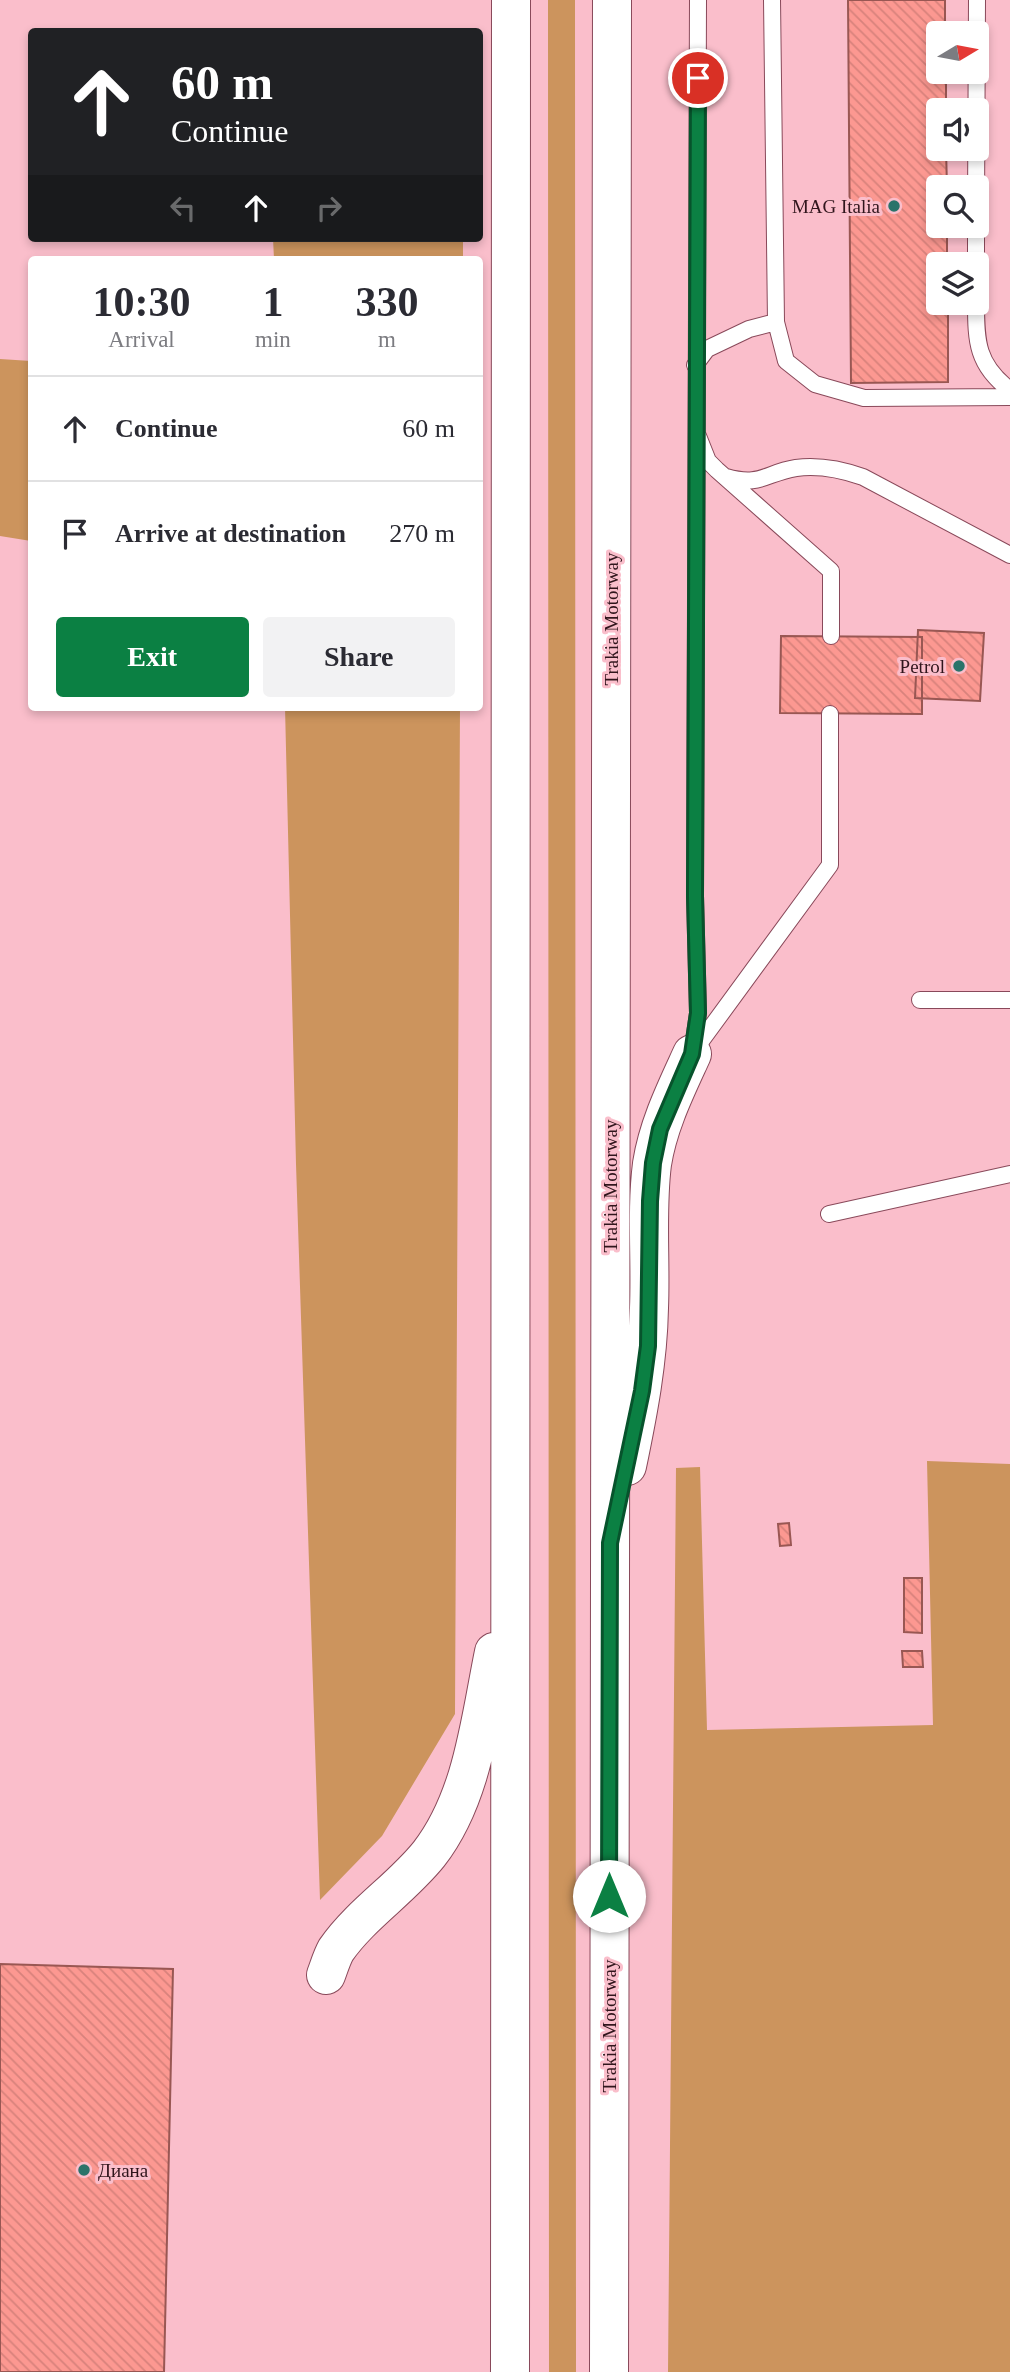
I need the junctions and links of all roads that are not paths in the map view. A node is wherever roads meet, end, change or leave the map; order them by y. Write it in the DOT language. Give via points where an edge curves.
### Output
graph roads {
  1 [pos="511,0"];
  2 [pos="612,0"];
  3 [pos="698,0"];
  4 [pos="772,0"];
  5 [pos="977,0"];
  6 [pos="976,175"];
  7 [pos="976,315"];
  8 [pos="776,323"];
  9 [pos="695,365"];
  10 [pos="1010,390"];
  11 [pos="1010,397"];
  12 [pos="695,422"];
  13 [pos="726,478"];
  14 [pos="1010,555"];
  15 [pos="831,636"];
  16 [pos="830,714"];
  17 [pos="920,1000"];
  18 [pos="1010,1000"];
  19 [pos="692,1054"];
  20 [pos="1010,1174"];
  21 [pos="829,1214"];
  22 [pos="610,1543"];
  23 [pos="511,1564"];
  24 [pos="326,1975"];
  25 [pos="510,2229"];
  26 [pos="483,2372"];
  27 [pos="510,2372"];
  28 [pos="609,2372"];
  1 -- 23 [label="highway"];
  2 -- 22 [label="highway, Trakia Motorway"];
  3 -- 9 [label="lane"];
  4 -- 8 [label="lane"];
  5 -- 6 [label="lane"];
  7 -- 10 [label="lane" via="982,359 994,378"];
  8 -- 9 [label="lane" via="749,329 707,349"];
  8 -- 11 [label="lane" via="786,361 815,384 864,398"];
  9 -- 12 [label="lane"];
  12 -- 13 [label="lane" via="708,461"];
  12 -- 19 [label="lane" via="699,983"];
  13 -- 14 [label="lane" via="758,481 800,467 844,470"];
  13 -- 15 [label="lane" via="831,571"];
  16 -- 19 [label="lane" via="830,865"];
  17 -- 18 [label="lane"];
  19 -- 22 [label="highway" via="660,1129 653,1163 646,1358"];
  20 -- 21 [label="lane"];
  22 -- 28 [label="highway, Trakia Motorway"];
  23 -- 24 [label="highway" via="474,1751 459,1800 429,1853 346,1938"];
  23 -- 25 [label="highway"];
  25 -- 26 [label="highway"];
  25 -- 27 [label="highway"];
}
